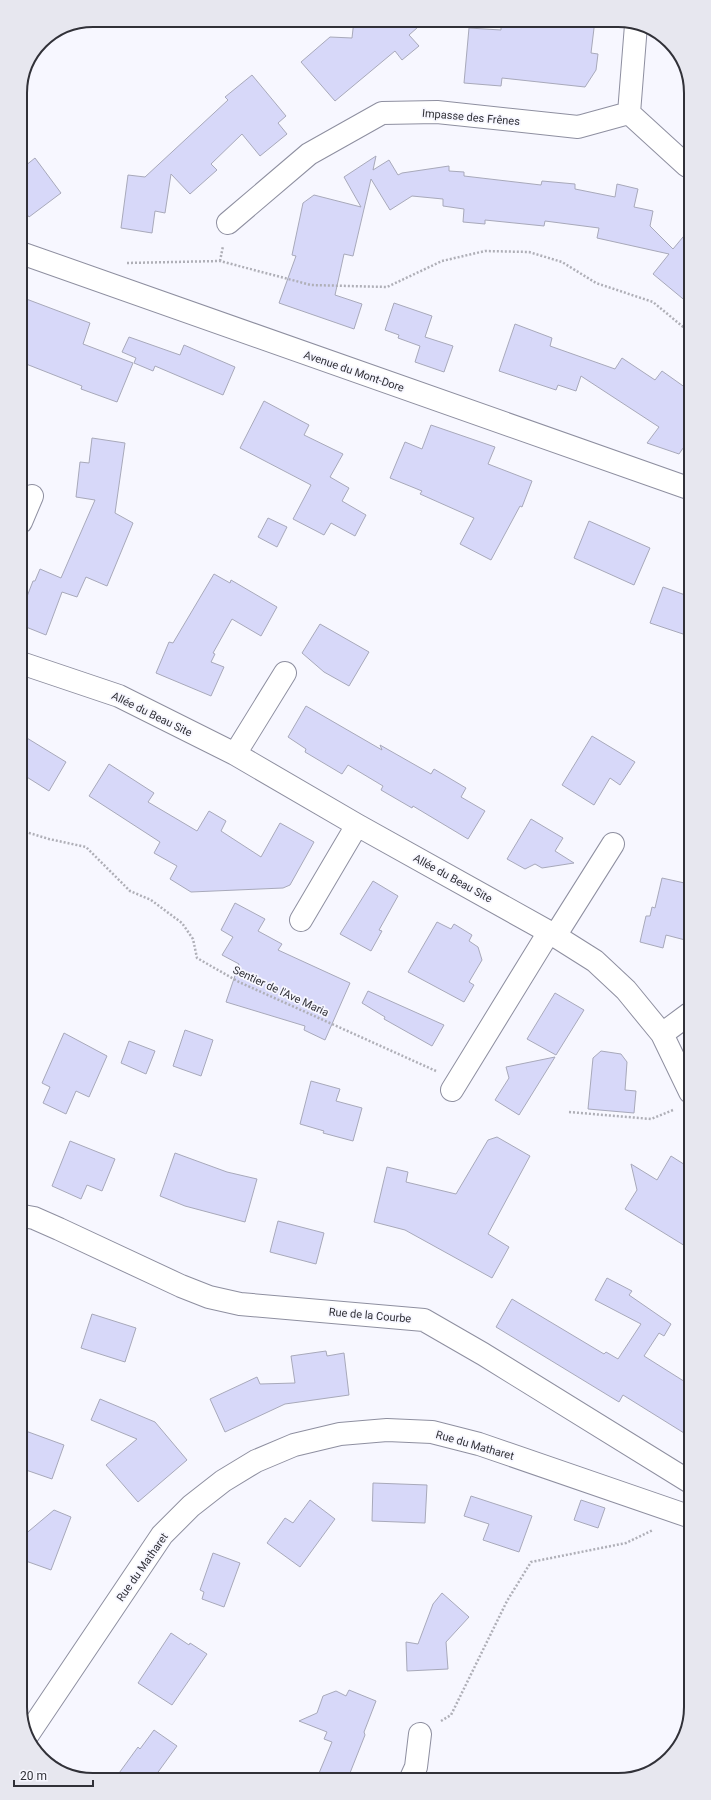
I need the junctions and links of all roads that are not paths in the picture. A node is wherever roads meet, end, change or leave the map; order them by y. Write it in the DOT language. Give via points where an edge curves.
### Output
graph roads {
  1 [pos="636,29"];
  2 [pos="629,114"];
  3 [pos="684,163"];
  4 [pos="228,223"];
  5 [pos="27,255"];
  6 [pos="684,487"];
  7 [pos="32,496"];
  8 [pos="27,508"];
  9 [pos="27,665"];
  10 [pos="284,673"];
  11 [pos="236,754"];
  12 [pos="357,825"];
  13 [pos="614,844"];
  14 [pos="302,920"];
  15 [pos="552,934"];
  16 [pos="684,1018"];
  17 [pos="662,1034"];
  18 [pos="455,1086"];
  19 [pos="683,1100"];
  20 [pos="27,1217"];
  21 [pos="684,1478"];
  22 [pos="682,1515"];
  23 [pos="31,1731"];
  24 [pos="420,1734"];
  25 [pos="413,1773"];
  1 -- 2 [label="street"];
  2 -- 3 [label="street"];
  2 -- 4 [label="street, Impasse des Frênes" via="578,127 437,112 382,114 309,154"];
  5 -- 6 [label="street, Avenue du Mont-Dore"];
  7 -- 8 [label="street"];
  9 -- 11 [label="street, Allée du Beau Site" via="119,696"];
  10 -- 11 [label="street"];
  11 -- 12 [label="street, Allée du Beau Site"];
  12 -- 14 [label="street"];
  12 -- 15 [label="street, Allée du Beau Site"];
  13 -- 15 [label="street"];
  15 -- 17 [label="street, Allée du Beau Site" via="595,961 626,990"];
  15 -- 18 [label="street"];
  16 -- 17 [label="street"];
  17 -- 19 [label="street, Allée du Beau Site"];
  20 -- 21 [label="street, Rue de la Courbe" via="208,1297 240,1304 424,1320"];
  22 -- 23 [label="street, Rue du Matharet" via="479,1444 432,1432 387,1430 340,1434 294,1445 222,1481 191,1506 162,1535"];
  24 -- 25 [label="street"];
}
